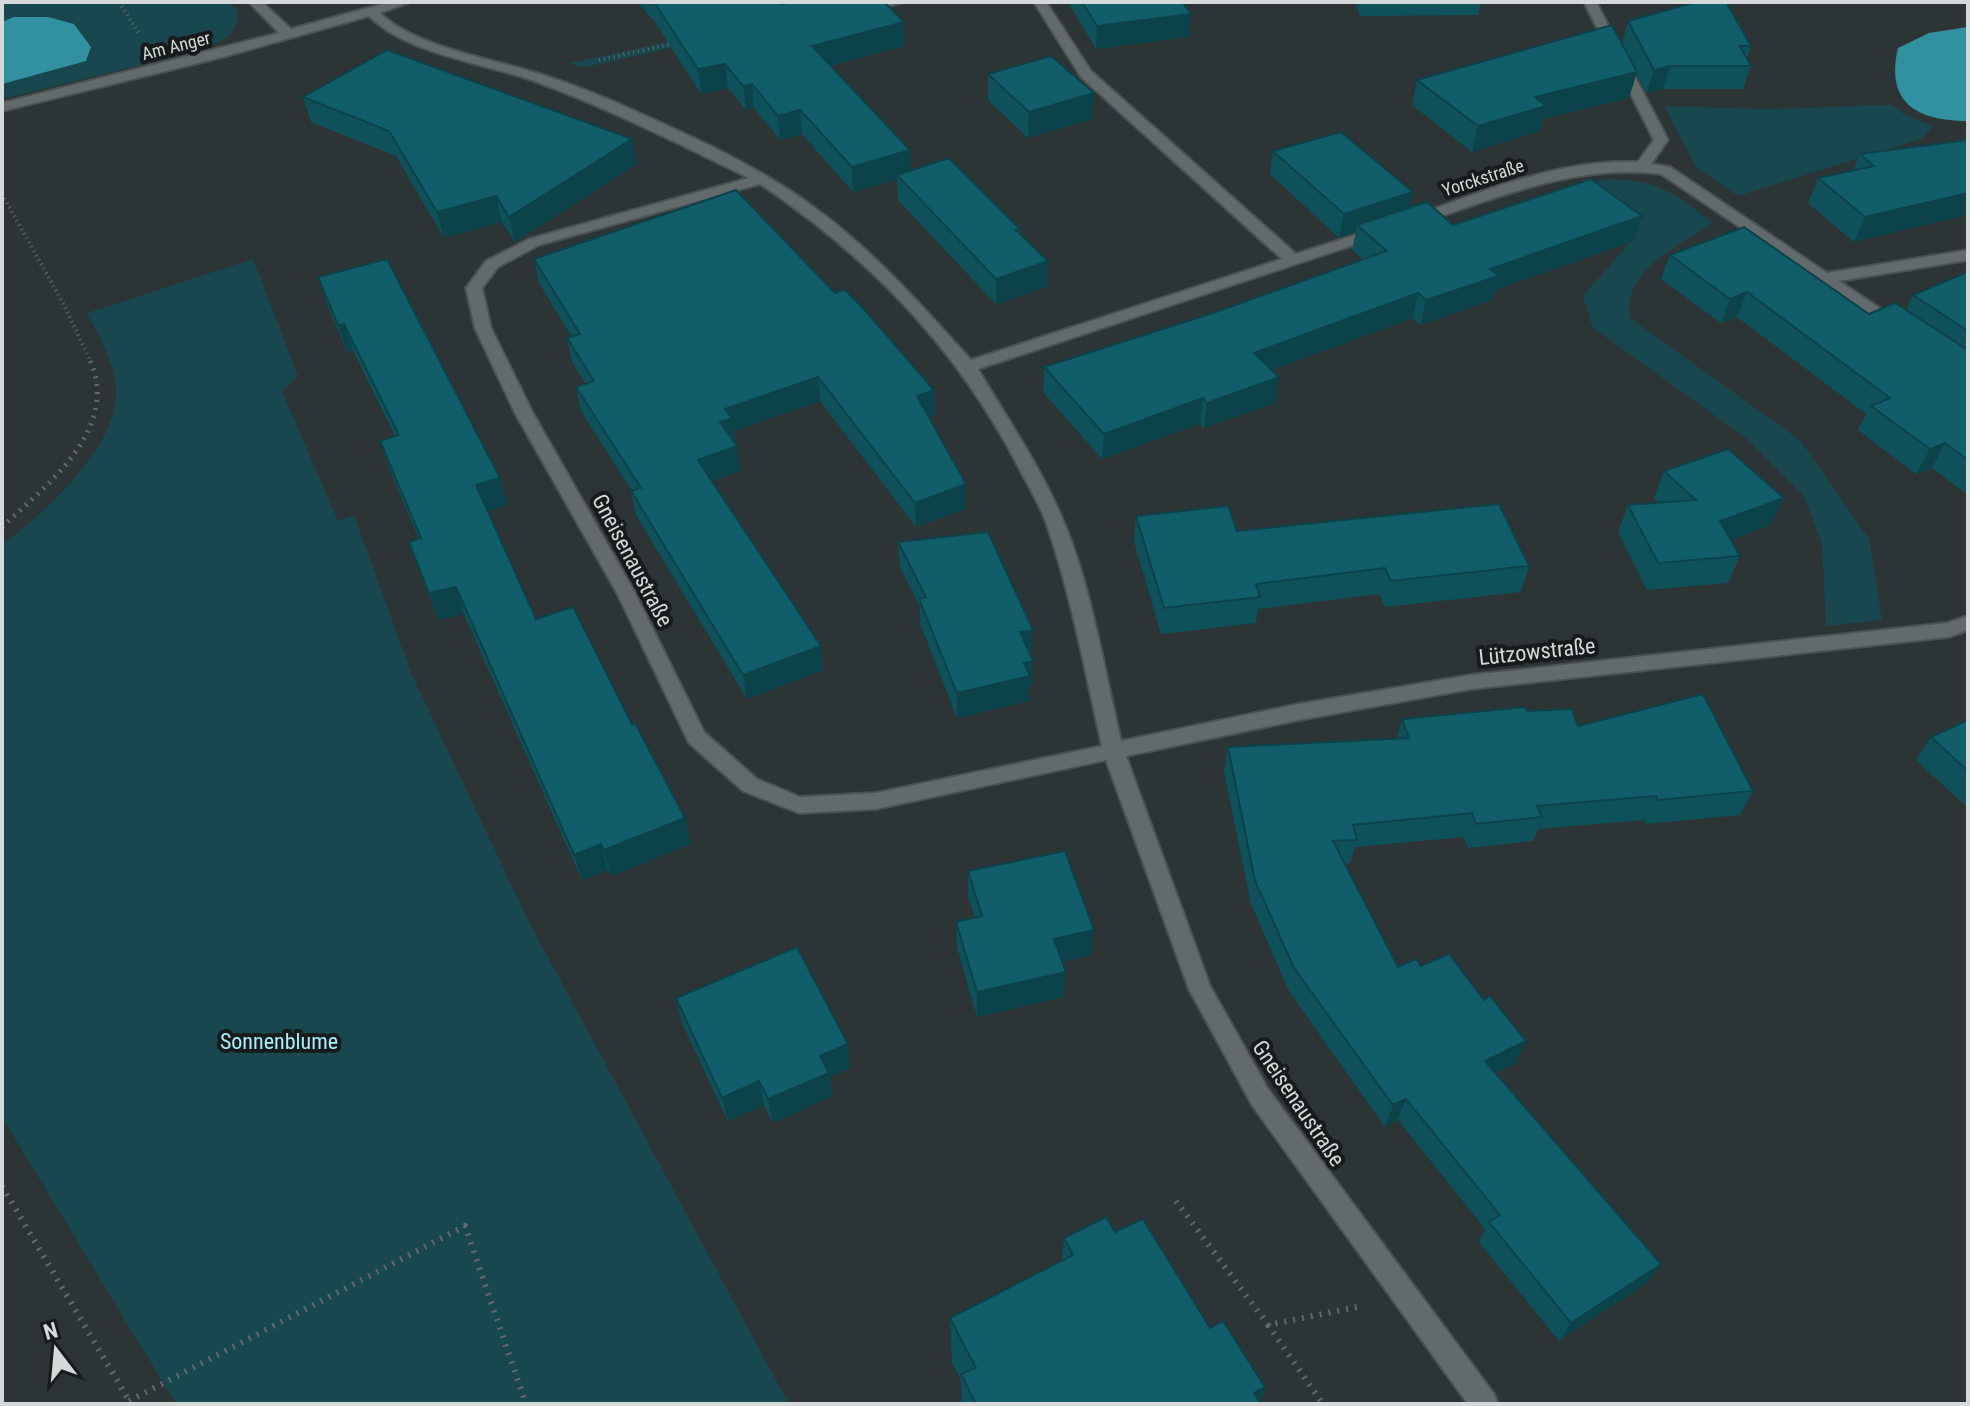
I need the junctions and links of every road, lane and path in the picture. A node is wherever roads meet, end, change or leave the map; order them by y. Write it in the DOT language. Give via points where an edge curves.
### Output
graph roads {
  1 [pos="119,2"];
  2 [pos="255,2"];
  3 [pos="404,2"];
  4 [pos="898,2"];
  5 [pos="1040,2"];
  6 [pos="1590,2"];
  7 [pos="371,11"];
  8 [pos="841,11"];
  9 [pos="288,34"];
  10 [pos="140,37"];
  11 [pos="680,42"];
  12 [pos="590,62"];
  13 [pos="28,102"];
  14 [pos="2,107"];
  15 [pos="2,122"];
  16 [pos="1643,165"];
  17 [pos="762,179"];
  18 [pos="2,194"];
  19 [pos="1968,255"];
  20 [pos="1293,260"];
  21 [pos="1827,278"];
  22 [pos="1917,341"];
  23 [pos="968,367"];
  24 [pos="2,527"];
  25 [pos="1968,623"];
  26 [pos="1114,753"];
  27 [pos="2,1186"];
  28 [pos="1176,1201"];
  29 [pos="1362,1306"];
  30 [pos="1268,1325"];
  31 [pos="130,1402"];
  32 [pos="526,1404"];
  33 [pos="1323,1404"];
  34 [pos="1484,1404"];
  1 -- 10 [label="path"];
  2 -- 9 [label="street"];
  3 -- 7 [label="street, Am Anger"];
  4 -- 8 [label="street"];
  5 -- 20 [label="street" via="1086,74"];
  6 -- 16 [label="street" via="1661,140"];
  7 -- 9 [label="street, Am Anger"];
  7 -- 17 [label="street, Gneisenaustraße" via="387,27 424,43 597,101"];
  9 -- 13 [label="street, Am Anger"];
  11 -- 12 [label="path"];
  13 -- 14 [label="street, Am Anger"];
  13 -- 15 [label="street, Am Anger"];
  16 -- 20 [label="street, Yorckstraße" via="1580,170 1541,180"];
  16 -- 21 [label="street, Yorckstraße" via="1665,170"];
  17 -- 23 [label="street, Gneisenaustraße" via="811,212 883,273"];
  17 -- 26 [label="street, Gneisenaustraße" via="534,242 492,264 474,288 483,328 524,413 626,593 696,737 750,785 799,805 876,801"];
  18 -- 24 [label="path" via="95,371 97,400 84,444"];
  19 -- 21 [label="street"];
  20 -- 23 [label="street, Yorckstraße"];
  21 -- 22 [label="street"];
  23 -- 26 [label="street, Gneisenaustraße" via="1054,519"];
  25 -- 26 [label="street, Lützowstraße" via="1949,630 1471,682 1299,712"];
  26 -- 34 [label="street, Gneisenaustraße" via="1200,989 1260,1097"];
  27 -- 31 [label="path"];
  28 -- 30 [label="path"];
  29 -- 30 [label="path"];
  30 -- 33 [label="path"];
  31 -- 32 [label="path" via="465,1226"];
}
